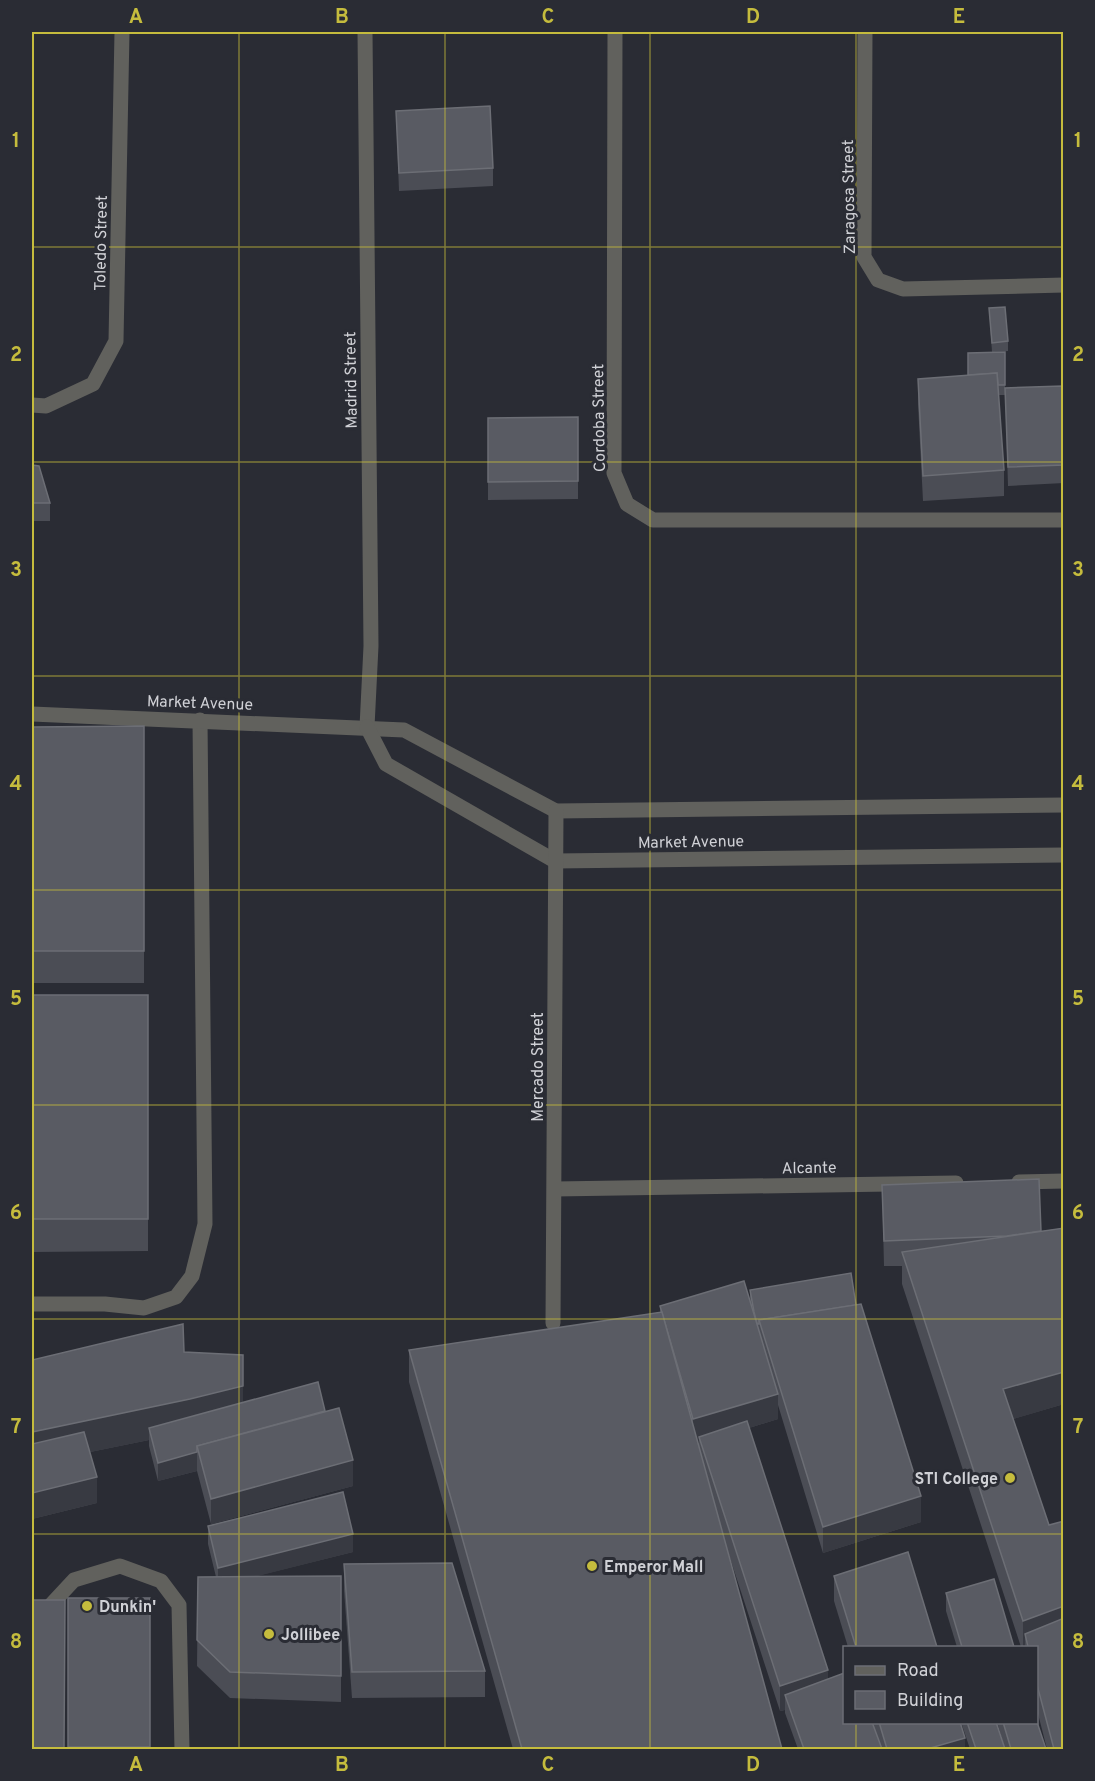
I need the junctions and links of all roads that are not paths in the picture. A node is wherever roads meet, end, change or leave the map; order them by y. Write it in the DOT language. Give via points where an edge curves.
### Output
graph roads {
  1 [pos="122,32"];
  2 [pos="365,32"];
  3 [pos="615,32"];
  4 [pos="865,32"];
  5 [pos="1064,285"];
  6 [pos="32,405"];
  7 [pos="1064,520"];
  8 [pos="32,714"];
  9 [pos="200,720"];
  10 [pos="367,727"];
  11 [pos="1064,805"];
  12 [pos="556,811"];
  13 [pos="1064,855"];
  14 [pos="555,861"];
  15 [pos="1064,1181"];
  16 [pos="969,1182"];
  17 [pos="1004,1182"];
  18 [pos="555,1189"];
  19 [pos="32,1304"];
  20 [pos="553,1323"];
  21 [pos="32,1609"];
  22 [pos="182,1749"];
  1 -- 6 [label="street, Toledo Street" via="116,341 93,384 46,406"];
  2 -- 10 [label="street, Madrid Street" via="371,646"];
  3 -- 7 [label="street, Cordoba Street" via="614,473 627,504 653,520"];
  4 -- 5 [label="street, Zaragosa Street" via="864,257 878,280 903,289"];
  8 -- 9 [label="street, Market Avenue"];
  9 -- 10 [label="street, Market Avenue"];
  9 -- 19 [label="street" via="205,1224 192,1276 176,1297 144,1308"];
  10 -- 12 [label="street, Market Avenue" via="404,730"];
  10 -- 14 [label="street" via="386,764"];
  11 -- 12 [label="street, Market Avenue"];
  12 -- 14 [label="street, Mercado Street"];
  13 -- 14 [label="street, Market Avenue"];
  14 -- 18 [label="street, Mercado Street"];
  15 -- 17 [label="street"];
  16 -- 18 [label="street, Alcante"];
  18 -- 20 [label="street, Mercado Street"];
  21 -- 22 [label="street" via="47,1609 74,1580 120,1566 161,1581 179,1605"];
}
